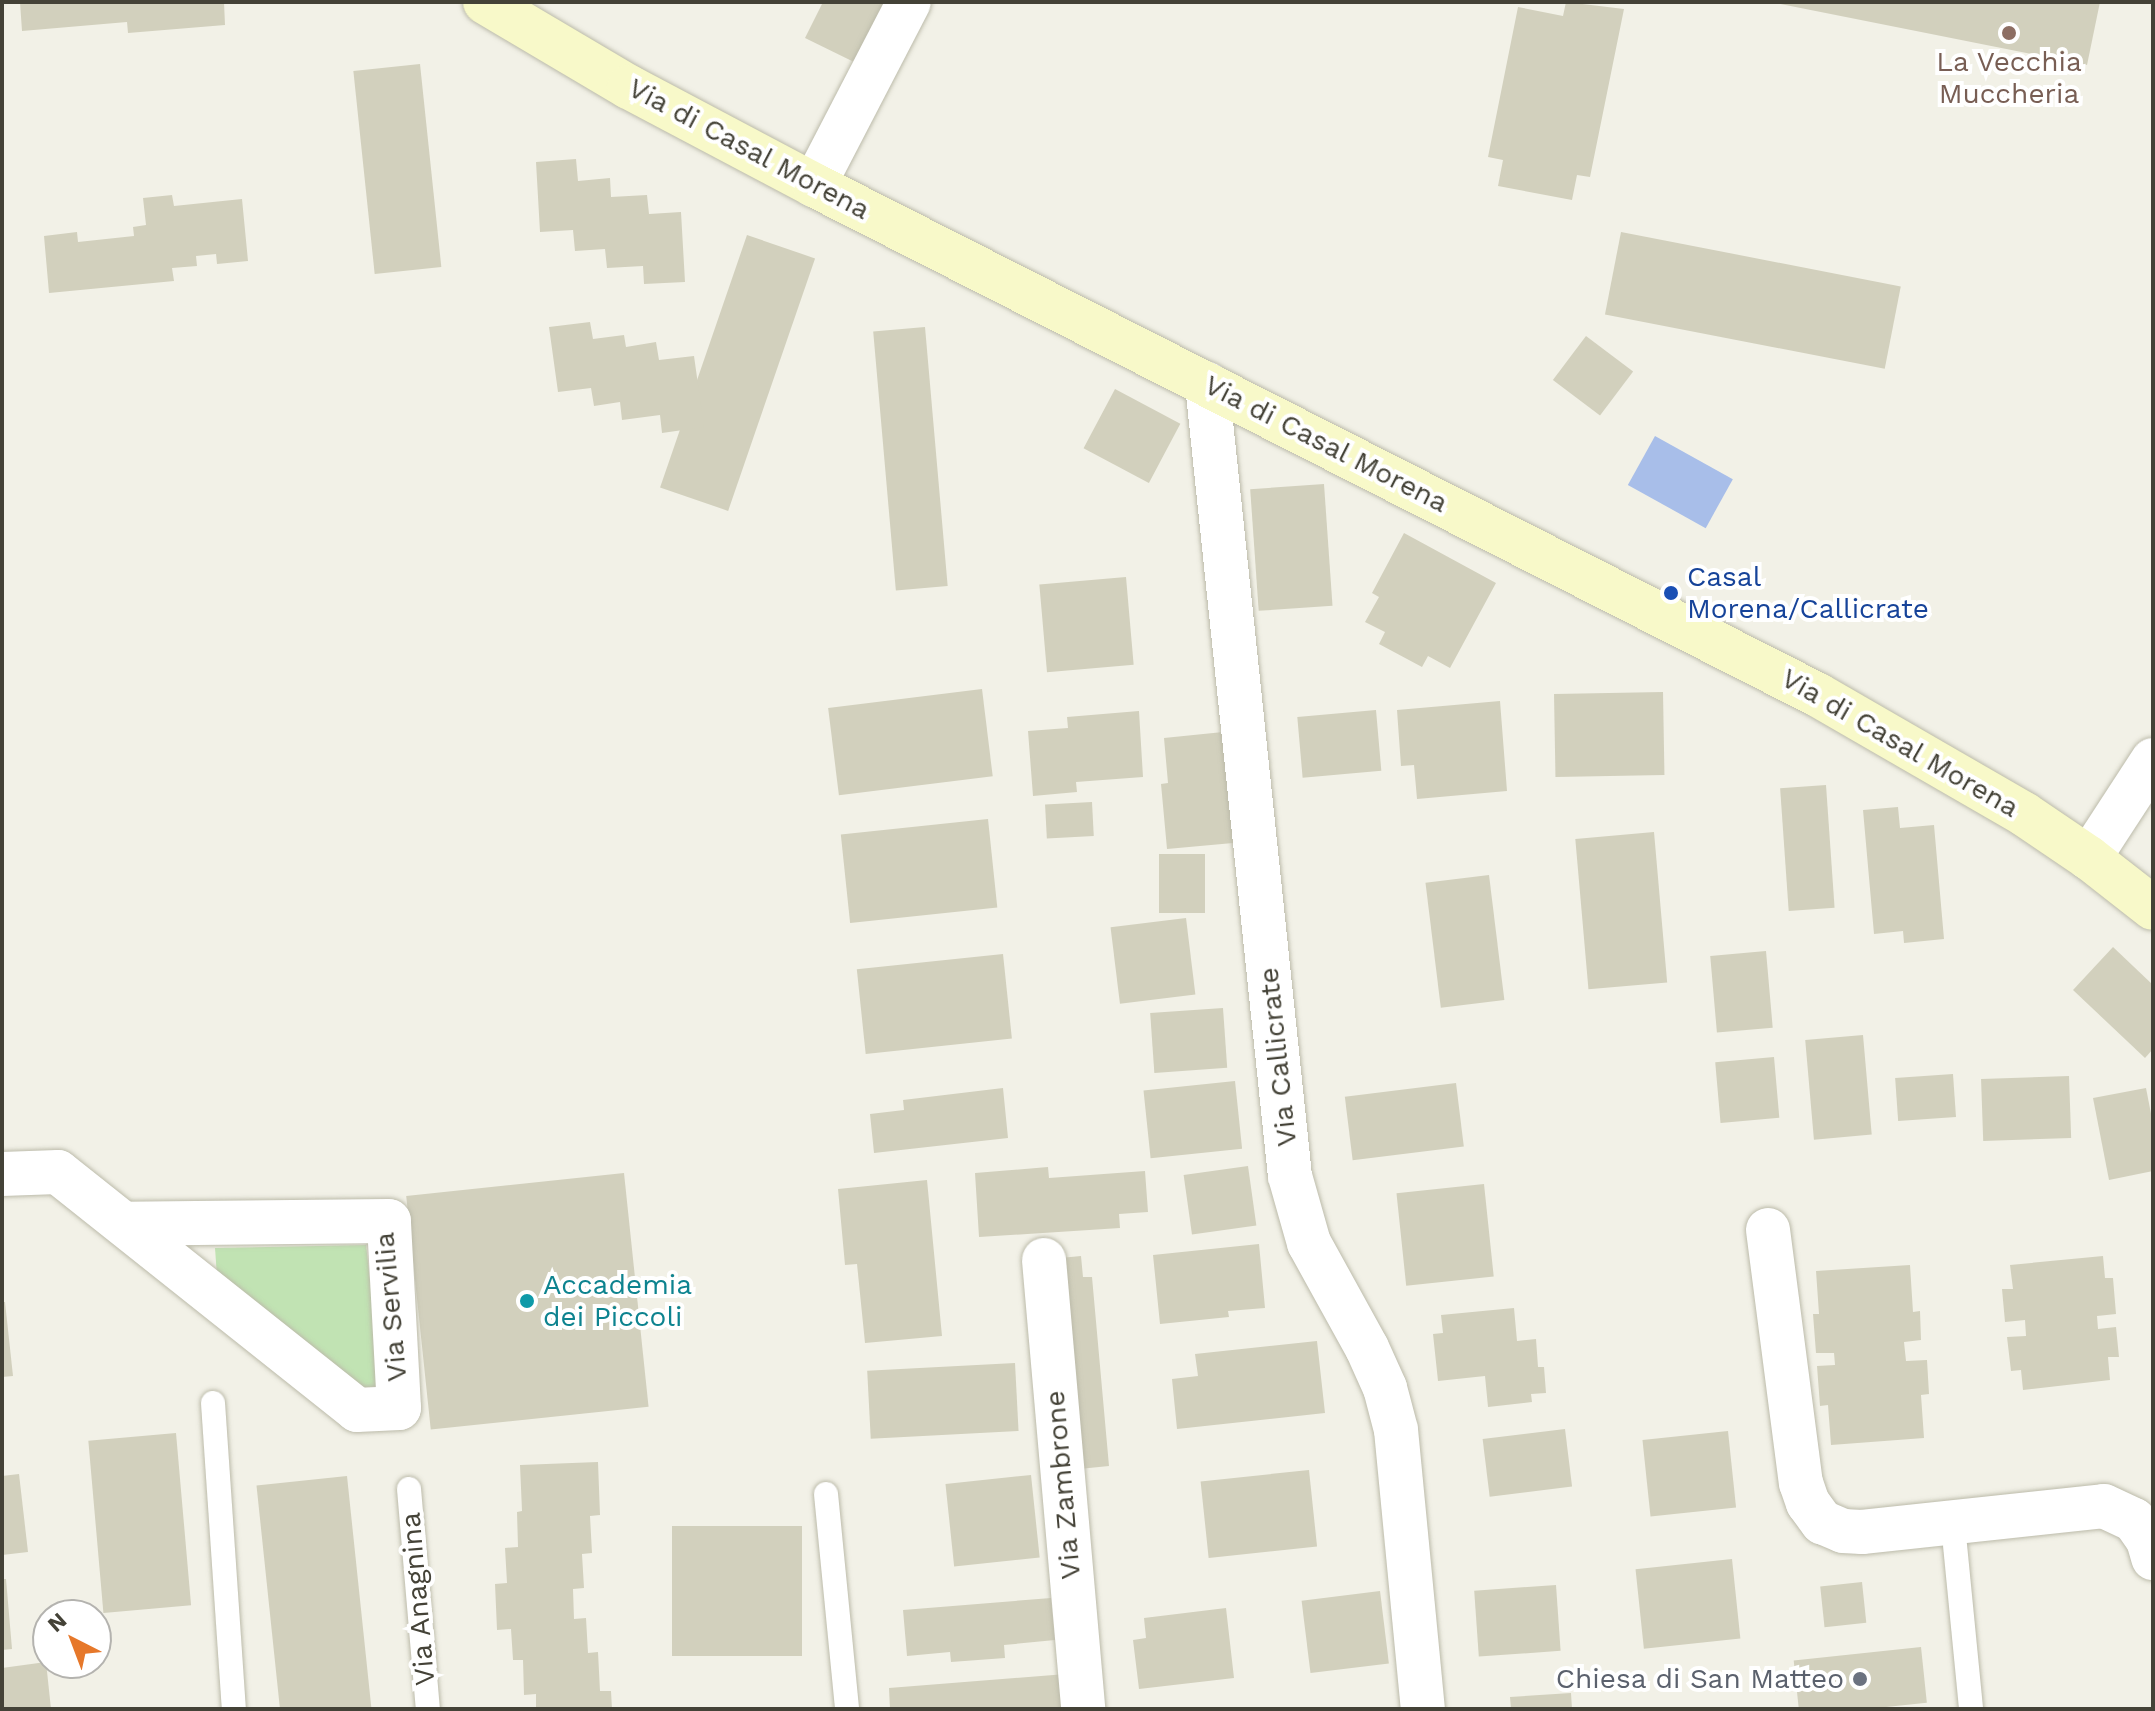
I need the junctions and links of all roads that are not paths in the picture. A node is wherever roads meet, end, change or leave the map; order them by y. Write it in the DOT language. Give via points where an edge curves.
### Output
graph roads {
  1 [pos="485,2"];
  2 [pos="909,2"];
  3 [pos="814,185"];
  4 [pos="1207,384"];
  5 [pos="2153,760"];
  6 [pos="2089,858"];
  7 [pos="2153,908"];
  8 [pos="2,1174"];
  9 [pos="124,1224"];
  10 [pos="1768,1230"];
  11 [pos="1044,1260"];
  12 [pos="213,1403"];
  13 [pos="409,1489"];
  14 [pos="826,1494"];
  15 [pos="1955,1545"];
  16 [pos="2153,1558"];
  17 [pos="234,1709"];
  18 [pos="428,1709"];
  19 [pos="847,1709"];
  20 [pos="1083,1709"];
  21 [pos="1423,1709"];
  22 [pos="1971,1709"];
  1 -- 3 [label="main road, Via di Casal Morena" via="629,87"];
  2 -- 3 [label="street"];
  3 -- 4 [label="main road, Via di Casal Morena"];
  4 -- 6 [label="main road, Via di Casal Morena" via="1818,695 1985,789"];
  4 -- 21 [label="street, Via Callicrate" via="1290,1176 1309,1243 1367,1348 1393,1416"];
  5 -- 6 [label="street"];
  6 -- 7 [label="main road, Via di Casal Morena"];
  8 -- 9 [label="street, Via Servilia" via="58,1172"];
  9 -- 9 [label="street, Via Servilia" via="357,1410 399,1408 389,1221"];
  10 -- 16 [label="street" via="1801,1483 1822,1522 1862,1532 2104,1506 2134,1520"];
  11 -- 20 [label="street, Via Zambrone"];
  12 -- 17 [label="lane"];
  13 -- 18 [label="lane, Via Anagnina"];
  14 -- 19 [label="lane"];
  15 -- 22 [label="lane"];
}
